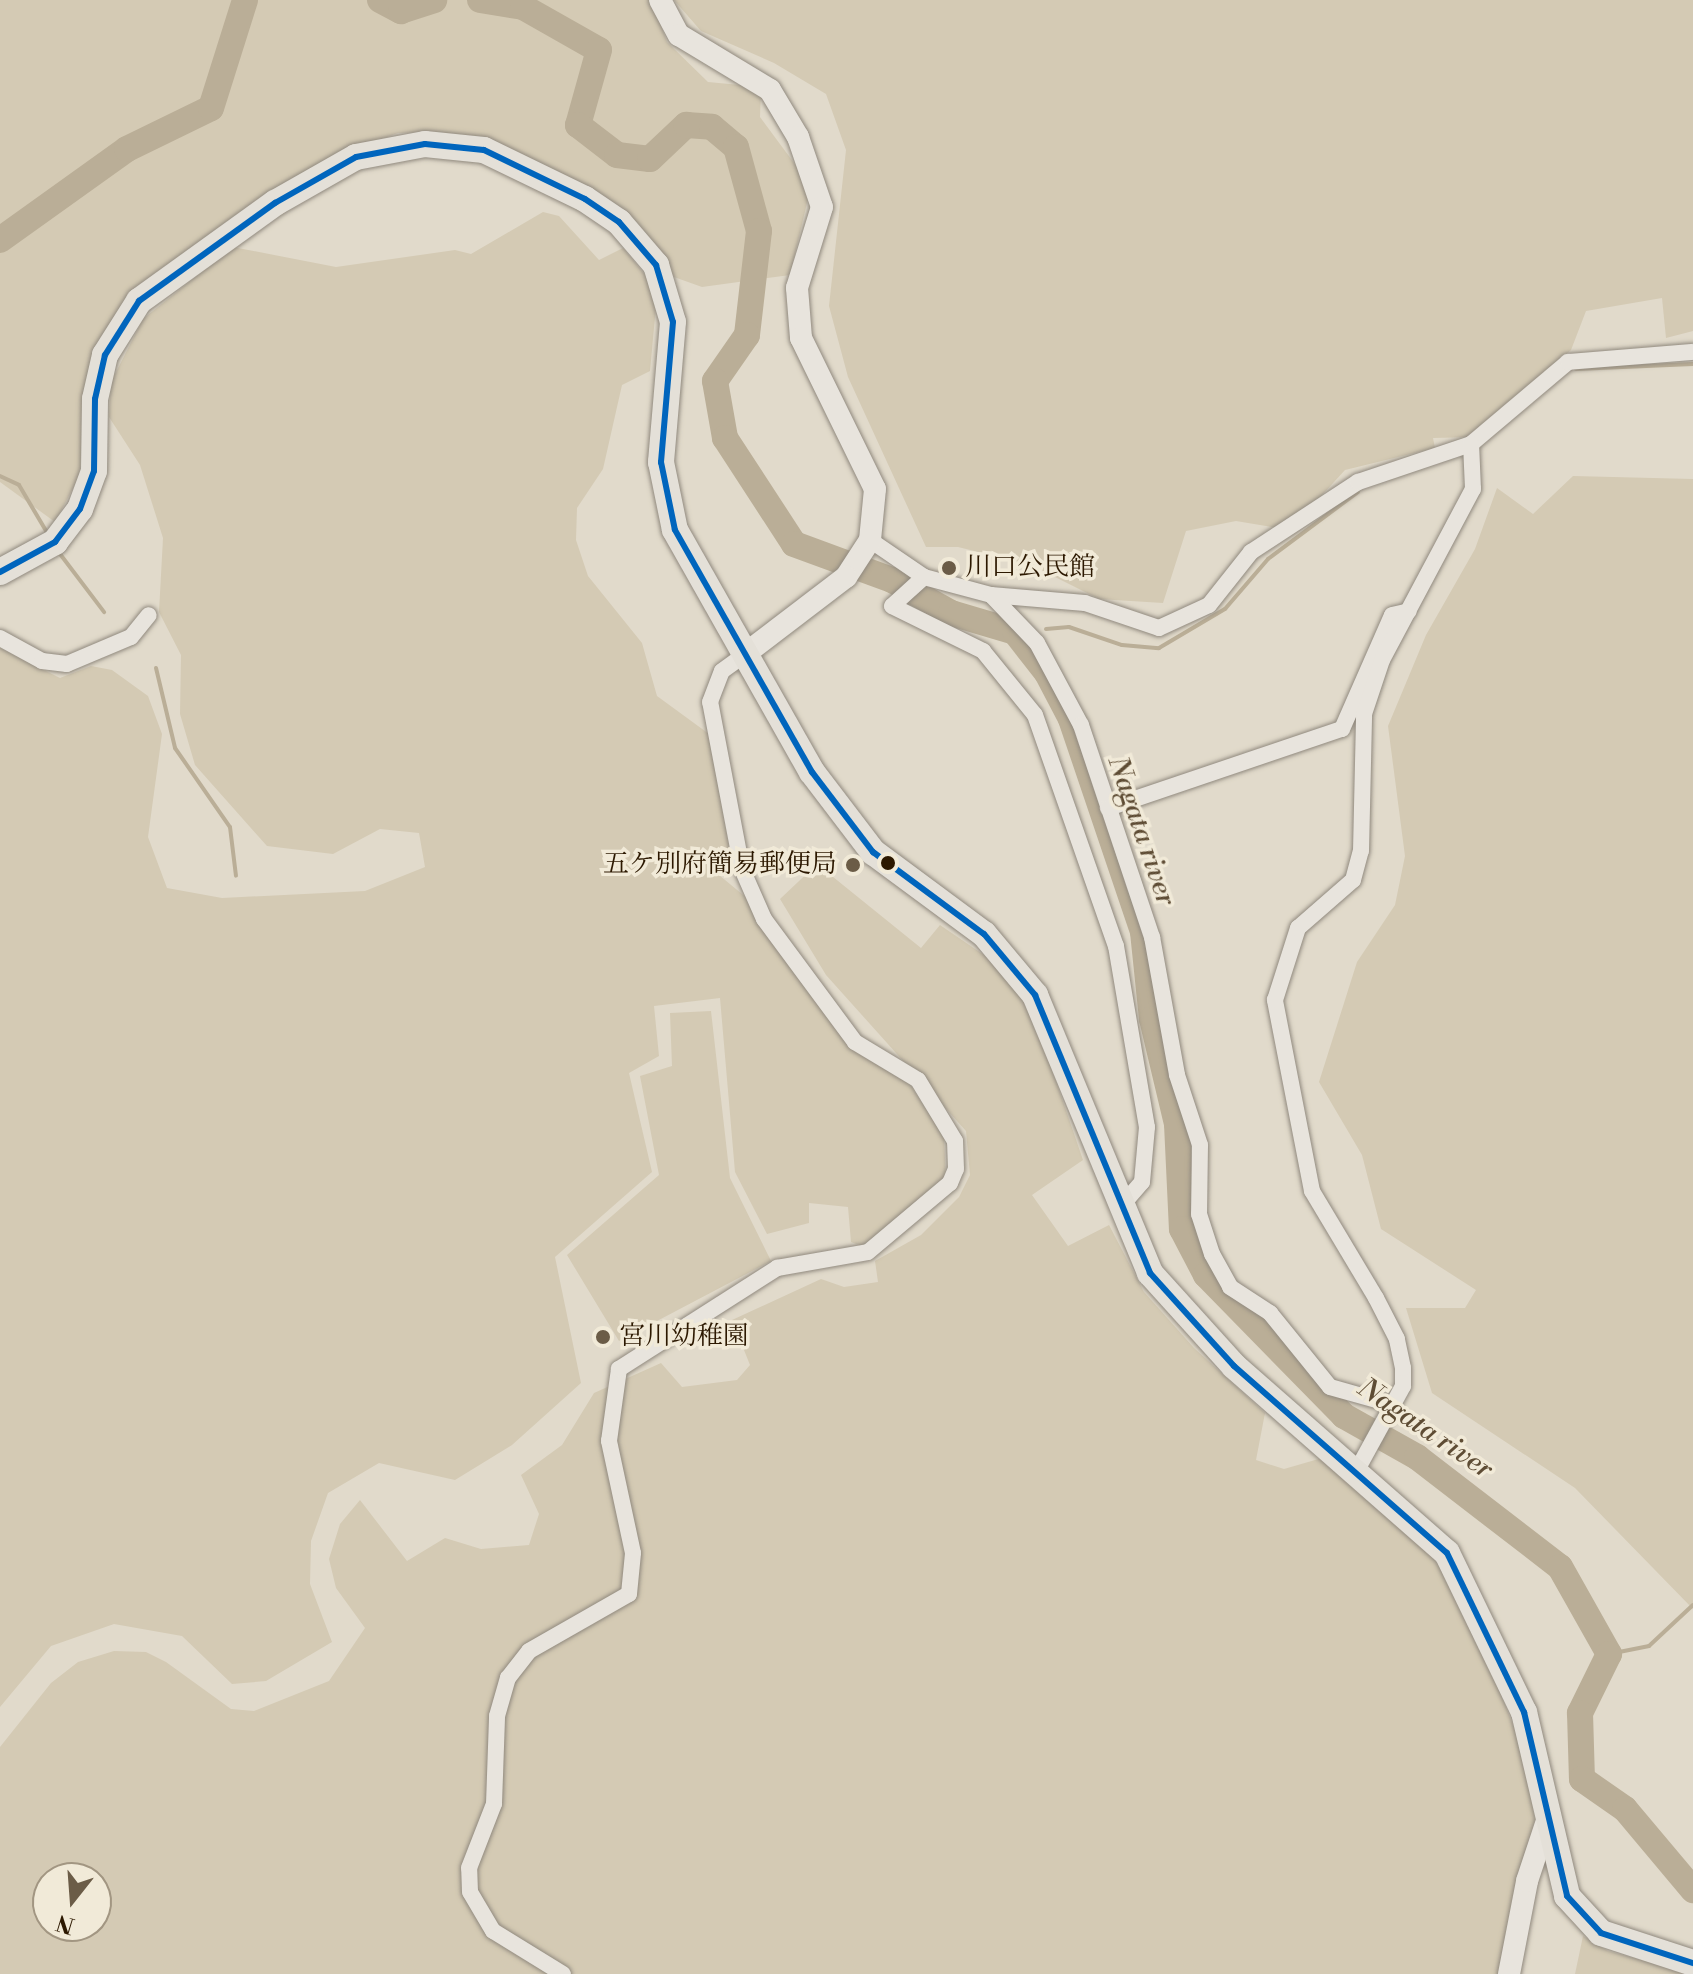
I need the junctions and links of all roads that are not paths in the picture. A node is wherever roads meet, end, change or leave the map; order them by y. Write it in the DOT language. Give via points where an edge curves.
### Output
graph roads {
  1 [pos="660,0"];
  2 [pos="1693,352"];
  3 [pos="1471,444"];
  4 [pos="865,550"];
  5 [pos="0,572"];
  6 [pos="919,582"];
  7 [pos="991,595"];
  8 [pos="1409,611"];
  9 [pos="149,615"];
  10 [pos="0,638"];
  11 [pos="745,654"];
  12 [pos="1108,808"];
  13 [pos="1119,1208"];
  14 [pos="1391,1410"];
  15 [pos="1362,1462"];
  16 [pos="1546,1824"];
  17 [pos="1693,1963"];
  18 [pos="563,1974"];
  19 [pos="1509,1974"];
  1 -- 4 [label="street" via="679,35 770,90 820,192 819,224 797,288 801,338 869,469 877,509"];
  2 -- 3 [label="street" via="1568,362"];
  3 -- 7 [label="street" via="1358,482 1251,552 1209,605 1177,623 1143,626 1085,603"];
  3 -- 8 [label="street" via="1473,489"];
  4 -- 6 [label="street"];
  4 -- 11 [label="street" via="829,592"];
  5 -- 11 [label="main road" via="40,553 69,526 89,491 97,449 95,399 105,355 123,322 157,284 356,157 425,144 484,150 585,199 619,222 656,265 673,322 661,437 666,499 675,530"];
  6 -- 7 [label="street"];
  6 -- 13 [label="street" via="892,606 983,651 1035,715 1116,946 1147,1127 1142,1182"];
  7 -- 12 [label="street" via="1037,643 1060,684"];
  8 -- 12 [label="street" via="1392,615 1342,729"];
  8 -- 14 [label="street" via="1382,660 1364,714 1361,851 1353,880 1298,928 1275,1000 1312,1191 1397,1339 1403,1386"];
  9 -- 10 [label="street" via="131,637 67,664 42,661"];
  11 -- 13 [label="main road" via="841,814 873,852 984,934 1035,995"];
  11 -- 18 [label="street" via="722,671 710,702 742,869 764,919 855,1042 918,1080 955,1141 956,1169 950,1183 868,1252 836,1262 777,1268 619,1369 609,1441 633,1553 629,1594 529,1651 508,1678 497,1716 494,1804 469,1868 470,1892 493,1931"];
  12 -- 14 [label="street" via="1152,937 1177,1075 1193,1110 1200,1145 1199,1214 1212,1254 1230,1287 1270,1313 1330,1387"];
  13 -- 15 [label="main road" via="1150,1273 1187,1318"];
  14 -- 15 [label="street"];
  15 -- 16 [label="main road" via="1420,1523 1469,1587 1529,1728"];
  16 -- 17 [label="main road" via="1558,1874 1583,1917 1611,1937"];
  16 -- 19 [label="street" via="1527,1881"];
}
